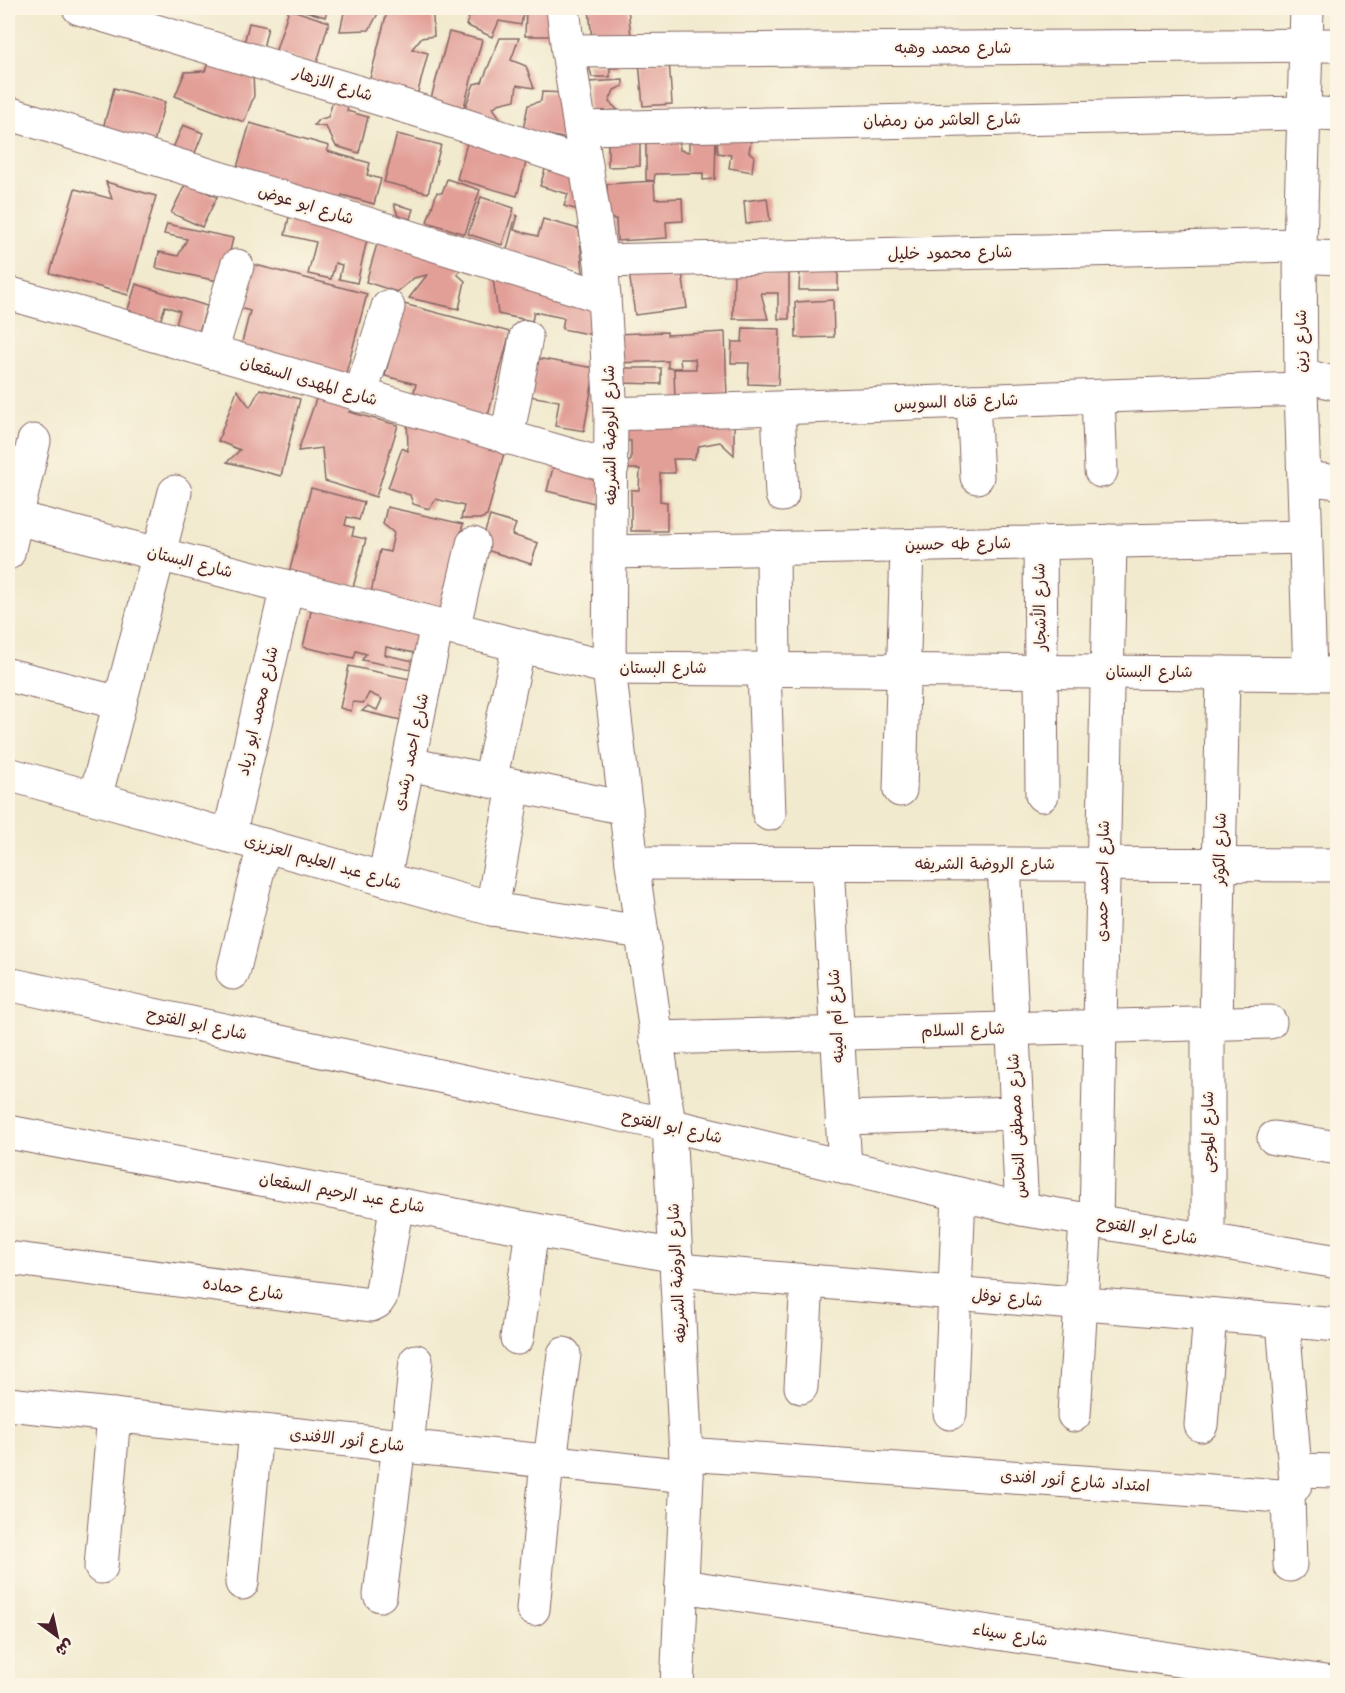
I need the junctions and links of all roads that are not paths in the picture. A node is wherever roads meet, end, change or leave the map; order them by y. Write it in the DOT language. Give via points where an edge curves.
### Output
graph roads {
  1 [pos="79,8"];
  2 [pos="563,8"];
  3 [pos="1307,8"];
  4 [pos="1322,45"];
  5 [pos="568,51"];
  6 [pos="8,113"];
  7 [pos="1304,113"];
  8 [pos="1338,115"];
  9 [pos="580,128"];
  10 [pos="586,165"];
  11 [pos="1300,250"];
  12 [pos="1338,258"];
  13 [pos="601,261"];
  14 [pos="237,266"];
  15 [pos="8,293"];
  16 [pos="604,297"];
  17 [pos="388,307"];
  18 [pos="526,337"];
  19 [pos="211,352"];
  20 [pos="1301,382"];
  21 [pos="1338,384"];
  22 [pos="360,396"];
  23 [pos="1098,397"];
  24 [pos="973,401"];
  25 [pos="778,409"];
  26 [pos="612,414"];
  27 [pos="507,438"];
  28 [pos="34,441"];
  29 [pos="612,467"];
  30 [pos="1101,471"];
  31 [pos="976,477"];
  32 [pos="1304,478"];
  33 [pos="1338,482"];
  34 [pos="175,492"];
  35 [pos="782,495"];
  36 [pos="12,517"];
  37 [pos="1305,537"];
  38 [pos="1110,541"];
  39 [pos="1040,543"];
  40 [pos="473,544"];
  41 [pos="907,546"];
  42 [pos="773,548"];
  43 [pos="611,552"];
  44 [pos="8,553"];
  45 [pos="159,555"];
  46 [pos="287,586"];
  47 [pos="445,627"];
  48 [pos="519,645"];
  49 [pos="609,668"];
  50 [pos="769,669"];
  51 [pos="903,670"];
  52 [pos="1041,671"];
  53 [pos="1107,672"];
  54 [pos="1223,673"];
  55 [pos="1324,674"];
  56 [pos="8,675"];
  57 [pos="120,703"];
  58 [pos="408,764"];
  59 [pos="8,774"];
  60 [pos="502,783"];
  61 [pos="900,790"];
  62 [pos="1042,795"];
  63 [pos="95,798"];
  64 [pos="626,808"];
  65 [pos="769,814"];
  66 [pos="229,836"];
  67 [pos="264,845"];
  68 [pos="632,863"];
  69 [pos="828,864"];
  70 [pos="1004,864"];
  71 [pos="1103,864"];
  72 [pos="1220,864"];
  73 [pos="1338,865"];
  74 [pos="384,879"];
  75 [pos="492,909"];
  76 [pos="641,932"];
  77 [pos="233,973"];
  78 [pos="8,984"];
  79 [pos="1270,1022"];
  80 [pos="1212,1024"];
  81 [pos="1100,1026"];
  82 [pos="1012,1029"];
  83 [pos="837,1034"];
  84 [pos="656,1038"];
  85 [pos="1017,1113"];
  86 [pos="843,1118"];
  87 [pos="669,1125"];
  88 [pos="8,1132"];
  89 [pos="1274,1138"];
  90 [pos="1338,1148"];
  91 [pos="845,1168"];
  92 [pos="959,1194"];
  93 [pos="397,1204"];
  94 [pos="1022,1209"];
  95 [pos="1091,1221"];
  96 [pos="532,1229"];
  97 [pos="1208,1240"];
  98 [pos="8,1258"];
  99 [pos="1338,1262"];
  100 [pos="676,1263"];
  101 [pos="807,1281"];
  102 [pos="955,1294"];
  103 [pos="1080,1304"];
  104 [pos="1210,1315"];
  105 [pos="1283,1321"];
  106 [pos="1338,1325"];
  107 [pos="518,1338"];
  108 [pos="564,1354"];
  109 [pos="416,1361"];
  110 [pos="801,1387"];
  111 [pos="8,1404"];
  112 [pos="950,1413"];
  113 [pos="114,1415"];
  114 [pos="1074,1415"];
  115 [pos="1201,1425"];
  116 [pos="256,1430"];
  117 [pos="403,1446"];
  118 [pos="548,1461"];
  119 [pos="686,1465"];
  120 [pos="1338,1471"];
  121 [pos="1292,1482"];
  122 [pos="1290,1565"];
  123 [pos="101,1567"];
  124 [pos="242,1583"];
  125 [pos="682,1586"];
  126 [pos="381,1595"];
  127 [pos="533,1609"];
  128 [pos="1338,1684"];
  129 [pos="677,1686"];
  1 -- 10 [label="street, شارع الازهار"];
  2 -- 5 [label="street, شارع الروضة الشريفه"];
  3 -- 4 [label="street, شارع زين"];
  4 -- 5 [label="street, شارع محمد وهبه"];
  4 -- 7 [label="street, شارع زين"];
  5 -- 9 [label="street, شارع الروضة الشريفه"];
  6 -- 16 [label="street, شارع ابو عوض"];
  7 -- 8 [label="street, شارع العاشر من رمضان"];
  7 -- 9 [label="street, شارع العاشر من رمضان"];
  7 -- 11 [label="street, شارع زين"];
  9 -- 10 [label="street, شارع الروضة الشريفه"];
  10 -- 13 [label="street, شارع الروضة الشريفه"];
  11 -- 12 [label="street, شارع محمود خليل"];
  11 -- 13 [label="street, شارع محمود خليل"];
  11 -- 20 [label="street, شارع زين"];
  13 -- 16 [label="street, شارع الروضة الشريفه"];
  14 -- 19 [label="street"];
  15 -- 19 [label="street, شارع المهدى السقعان"];
  16 -- 26 [label="street, شارع الروضة الشريفه"];
  17 -- 22 [label="street"];
  18 -- 27 [label="street"];
  19 -- 22 [label="street, شارع المهدى السقعان"];
  20 -- 21 [label="street, شارع قناه السويس"];
  20 -- 23 [label="street, شارع قناه السويس"];
  20 -- 32 [label="street, شارع زين"];
  22 -- 27 [label="street, شارع المهدى السقعان"];
  23 -- 24 [label="street, شارع قناه السويس"];
  23 -- 30 [label="street"];
  24 -- 25 [label="street, شارع قناه السويس"];
  24 -- 31 [label="street"];
  25 -- 26 [label="street, شارع قناه السويس"];
  25 -- 35 [label="street"];
  26 -- 29 [label="street, شارع الروضة الشريفه"];
  27 -- 29 [label="street, شارع المهدى السقعان"];
  28 -- 36 [label="street"];
  29 -- 43 [label="street, شارع الروضة الشريفه"];
  32 -- 33 [label="street"];
  32 -- 37 [label="street, شارع زين"];
  34 -- 45 [label="street"];
  36 -- 44 [label="street"];
  36 -- 45 [label="street, شارع البستان"];
  37 -- 38 [label="street, شارع طه حسين"];
  37 -- 55 [label="street, شارع زين"];
  38 -- 39 [label="street, شارع طه حسين"];
  38 -- 53 [label="street, شارع احمد حمدى"];
  39 -- 41 [label="street, شارع طه حسين"];
  39 -- 52 [label="street, شارع الأشجار"];
  40 -- 47 [label="street, شارع احمد رشدى"];
  41 -- 42 [label="street, شارع طه حسين"];
  41 -- 51 [label="street"];
  42 -- 43 [label="street, شارع طه حسين"];
  42 -- 50 [label="street"];
  43 -- 49 [label="street, شارع الروضة الشريفه"];
  45 -- 46 [label="street, شارع البستان"];
  45 -- 57 [label="street"];
  46 -- 47 [label="street, شارع البستان"];
  46 -- 66 [label="street, شارع محمد ابو زياد"];
  47 -- 48 [label="street, شارع البستان"];
  47 -- 58 [label="street, شارع احمد رشدى"];
  48 -- 49 [label="street, شارع البستان"];
  48 -- 60 [label="street"];
  49 -- 50 [label="street, شارع البستان"];
  49 -- 64 [label="street, شارع الروضة الشريفه"];
  50 -- 51 [label="street, شارع البستان"];
  50 -- 65 [label="street"];
  51 -- 52 [label="street, شارع البستان"];
  51 -- 61 [label="street"];
  52 -- 53 [label="street, شارع البستان"];
  52 -- 62 [label="street, شارع الأشجار"];
  53 -- 54 [label="street, شارع البستان"];
  53 -- 71 [label="street, شارع احمد حمدى"];
  54 -- 55 [label="street, شارع البستان"];
  54 -- 72 [label="street, شارع الكوثر"];
  56 -- 57 [label="street"];
  57 -- 63 [label="street"];
  58 -- 60 [label="street"];
  58 -- 74 [label="street, شارع احمد رشدى"];
  59 -- 63 [label="street, شارع عبد العليم العزيزى"];
  60 -- 64 [label="street"];
  60 -- 75 [label="street"];
  63 -- 66 [label="street, شارع عبد العليم العزيزى"];
  64 -- 68 [label="street, شارع الروضة الشريفه"];
  66 -- 67 [label="street, شارع عبد العليم العزيزى"];
  67 -- 74 [label="street, شارع عبد العليم العزيزى"];
  67 -- 77 [label="street"];
  68 -- 69 [label="street, شارع الروضة الشريفه"];
  68 -- 76 [label="street, شارع الروضة الشريفه"];
  69 -- 70 [label="street, شارع الروضة الشريفه"];
  69 -- 83 [label="street, شارع أم امينه"];
  70 -- 71 [label="street, شارع الروضة الشريفه"];
  70 -- 82 [label="street, شارع مصطفى النحاس"];
  71 -- 72 [label="street, شارع الروضة الشريفه"];
  71 -- 81 [label="street, شارع احمد حمدى"];
  72 -- 73 [label="street, شارع الروضة الشريفه"];
  72 -- 80 [label="street, شارع الكوثر"];
  74 -- 75 [label="street, شارع عبد العليم العزيزى"];
  75 -- 76 [label="street, شارع عبد العليم العزيزى"];
  76 -- 84 [label="street, شارع الروضة الشريفه"];
  78 -- 87 [label="street, شارع ابو الفتوح"];
  79 -- 80 [label="street, شارع السلام"];
  80 -- 81 [label="street, شارع السلام"];
  80 -- 97 [label="street, شارع الموجى"];
  81 -- 82 [label="street, شارع السلام"];
  81 -- 95 [label="street, شارع احمد حمدى"];
  82 -- 83 [label="street, شارع السلام"];
  82 -- 85 [label="street, شارع مصطفى النحاس"];
  83 -- 84 [label="street, شارع السلام"];
  83 -- 86 [label="street, شارع أم امينه"];
  84 -- 87 [label="street, شارع الروضة الشريفه"];
  85 -- 86 [label="street"];
  85 -- 94 [label="street, شارع مصطفى النحاس"];
  86 -- 91 [label="street, شارع أم امينه"];
  87 -- 91 [label="street, شارع ابو الفتوح"];
  87 -- 100 [label="street, شارع الروضة الشريفه"];
  88 -- 93 [label="street, شارع عبد الرحيم السقعان"];
  89 -- 90 [label="street"];
  91 -- 92 [label="street, شارع ابو الفتوح"];
  92 -- 94 [label="street, شارع ابو الفتوح"];
  92 -- 102 [label="street"];
  93 -- 96 [label="street, شارع عبد الرحيم السقعان"];
  93 -- 98 [label="street, شارع حماده" via="381,1296 371,1305"];
  94 -- 95 [label="street, شارع ابو الفتوح"];
  95 -- 97 [label="street, شارع ابو الفتوح"];
  95 -- 103 [label="street, شارع احمد حمدى"];
  96 -- 100 [label="street, شارع عبد الرحيم السقعان"];
  96 -- 107 [label="street"];
  97 -- 99 [label="street, شارع ابو الفتوح"];
  100 -- 101 [label="street, شارع نوفل"];
  100 -- 119 [label="street, شارع الروضة الشريفه"];
  101 -- 102 [label="street, شارع نوفل"];
  101 -- 110 [label="street"];
  102 -- 103 [label="street, شارع نوفل"];
  102 -- 112 [label="street"];
  103 -- 104 [label="street, شارع نوفل"];
  103 -- 114 [label="street, شارع احمد حمدى"];
  104 -- 105 [label="street, شارع نوفل"];
  104 -- 115 [label="street"];
  105 -- 106 [label="street, شارع نوفل"];
  105 -- 121 [label="street"];
  108 -- 118 [label="street"];
  109 -- 117 [label="street"];
  111 -- 113 [label="street, شارع أنور الافندى"];
  113 -- 116 [label="street, شارع أنور الافندى"];
  113 -- 123 [label="street"];
  116 -- 117 [label="street, شارع أنور الافندى"];
  116 -- 124 [label="street"];
  117 -- 118 [label="street, شارع أنور الافندى"];
  117 -- 126 [label="street"];
  118 -- 119 [label="street, شارع أنور الافندى"];
  118 -- 127 [label="street"];
  119 -- 121 [label="street, امتداد شارع أنور افندى" via="1281,1496"];
  119 -- 125 [label="street, شارع الروضة الشريفه"];
  120 -- 121 [label="street, امتداد شارع أنور افندى"];
  121 -- 122 [label="street"];
  125 -- 128 [label="street, شارع سيناء"];
  125 -- 129 [label="street, شارع الروضة الشريفه"];
}
